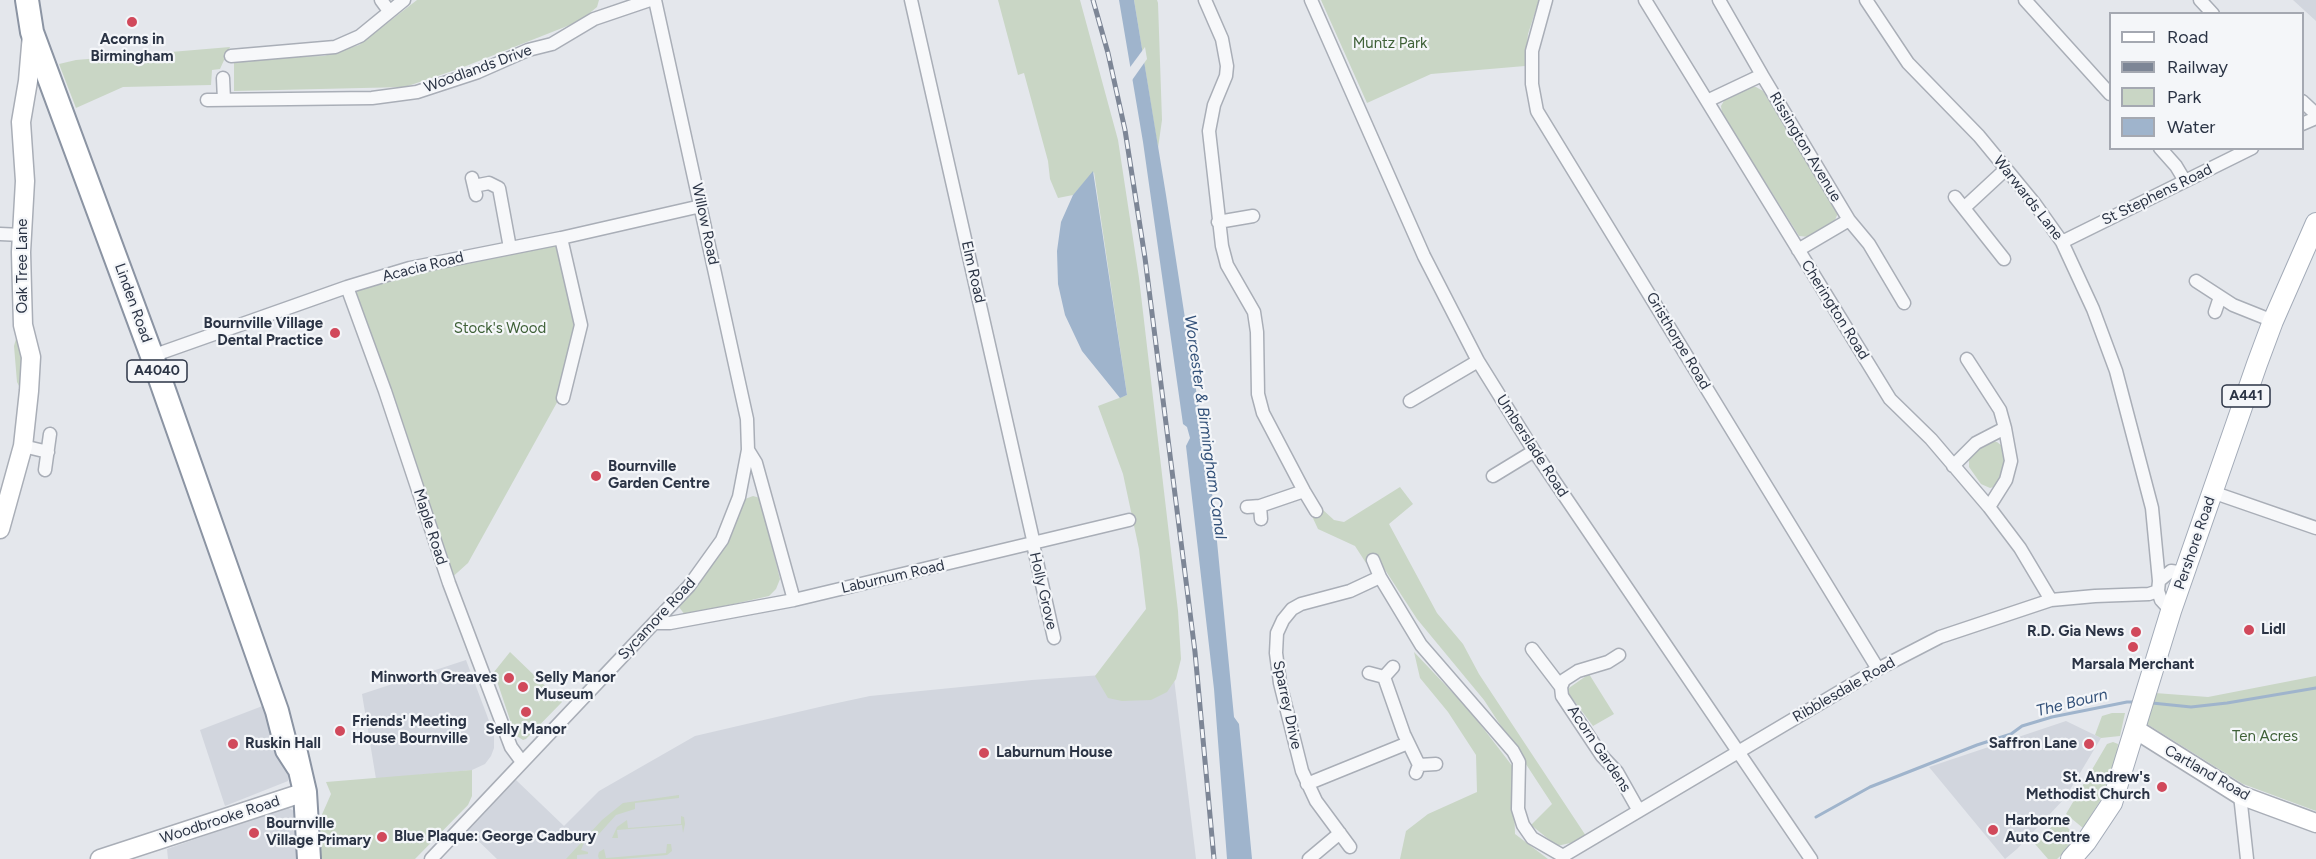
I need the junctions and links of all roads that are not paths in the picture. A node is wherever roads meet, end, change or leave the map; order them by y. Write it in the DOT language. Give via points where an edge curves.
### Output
graph roads {
  1 [pos="27,0"];
  2 [pos="381,0"];
  3 [pos="404,0"];
  4 [pos="650,0"];
  5 [pos="655,0"];
  6 [pos="911,0"];
  7 [pos="1204,0"];
  8 [pos="1311,0"];
  9 [pos="1546,0"];
  10 [pos="1645,0"];
  11 [pos="1719,0"];
  12 [pos="1866,0"];
  13 [pos="2025,0"];
  14 [pos="2200,0"];
  15 [pos="389,11"];
  16 [pos="2211,12"];
  17 [pos="32,32"];
  18 [pos="231,56"];
  19 [pos="1762,75"];
  20 [pos="223,78"];
  21 [pos="2109,93"];
  22 [pos="207,99"];
  23 [pos="224,100"];
  24 [pos="1707,100"];
  25 [pos="2304,102"];
  26 [pos="2316,116"];
  27 [pos="2162,150"];
  28 [pos="2248,150"];
  29 [pos="2006,169"];
  30 [pos="2185,181"];
  31 [pos="474,186"];
  32 [pos="1955,197"];
  33 [pos="701,206"];
  34 [pos="1965,207"];
  35 [pos="1256,214"];
  36 [pos="1849,220"];
  37 [pos="1218,222"];
  38 [pos="2316,223"];
  39 [pos="0,234"];
  40 [pos="22,235"];
  41 [pos="561,238"];
  42 [pos="2062,242"];
  43 [pos="510,248"];
  44 [pos="1798,250"];
  45 [pos="2004,260"];
  46 [pos="2196,281"];
  47 [pos="347,287"];
  48 [pos="2220,297"];
  49 [pos="1904,303"];
  50 [pos="2215,312"];
  51 [pos="2273,321"];
  52 [pos="152,356"];
  53 [pos="1967,359"];
  54 [pos="1478,361"];
  55 [pos="563,398"];
  56 [pos="1410,401"];
  57 [pos="2006,428"];
  58 [pos="50,434"];
  59 [pos="23,446"];
  60 [pos="748,450"];
  61 [pos="1534,451"];
  62 [pos="48,452"];
  63 [pos="1953,466"];
  64 [pos="45,470"];
  65 [pos="1493,476"];
  66 [pos="7,481"];
  67 [pos="1304,491"];
  68 [pos="2212,492"];
  69 [pos="740,497"];
  70 [pos="1989,507"];
  71 [pos="1256,511"];
  72 [pos="1316,511"];
  73 [pos="1129,520"];
  74 [pos="2316,528"];
  75 [pos="0,529"];
  76 [pos="2156,534"];
  77 [pos="1033,544"];
  78 [pos="1372,560"];
  79 [pos="2178,572"];
  80 [pos="1380,577"];
  81 [pos="2160,595"];
  82 [pos="794,600"];
  83 [pos="2051,600"];
  84 [pos="656,623"];
  85 [pos="1054,638"];
  86 [pos="1532,649"];
  87 [pos="1620,655"];
  88 [pos="1394,667"];
  89 [pos="1878,669"];
  90 [pos="1370,673"];
  91 [pos="1384,677"];
  92 [pos="1561,687"];
  93 [pos="2135,729"];
  94 [pos="1408,743"];
  95 [pos="1738,752"];
  96 [pos="522,762"];
  97 [pos="1436,764"];
  98 [pos="1307,784"];
  99 [pos="304,792"];
  100 [pos="2240,795"];
  101 [pos="1639,811"];
  102 [pos="2316,823"];
  103 [pos="1340,833"];
  104 [pos="1350,847"];
  105 [pos="1563,858"];
  106 [pos="100,859"];
  107 [pos="309,859"];
  108 [pos="431,859"];
  109 [pos="1309,859"];
  110 [pos="1811,859"];
  111 [pos="2071,859"];
  112 [pos="2247,859"];
  1 -- 17 [label="highway, Oak Tree Lane / A4040"];
  2 -- 15 [label="street"];
  3 -- 15 [label="street"];
  4 -- 23 [label="street, Woodlands Drive" via="594,19 552,44 417,92 372,98"];
  5 -- 33 [label="street, Willow Road"];
  6 -- 77 [label="street, Elm Road"];
  7 -- 37 [label="street" via="1222,39 1227,66 1209,130"];
  8 -- 54 [label="street, Umberslade Road" via="1420,246"];
  9 -- 89 [label="street, Gristhorpe Road" via="1532,51 1537,111"];
  10 -- 24 [label="street, Cherington Road"];
  11 -- 19 [label="street, Rissington Avenue"];
  12 -- 29 [label="street, Warwards Lane" via="1914,70 1973,129"];
  13 -- 21 [label="street"];
  14 -- 16 [label="street"];
  15 -- 18 [label="street" via="360,36 335,47"];
  17 -- 40 [label="street, Oak Tree Lane" via="21,122 25,181"];
  17 -- 52 [label="highway, Linden Road / A4040"];
  19 -- 24 [label="street, Rissington Avenue"];
  19 -- 36 [label="street, Rissington Avenue"];
  20 -- 23 [label="street"];
  22 -- 23 [label="street, Woodlands Drive"];
  24 -- 44 [label="street, Cherington Road"];
  25 -- 26 [label="street"];
  27 -- 30 [label="street"];
  28 -- 30 [label="street, St Stephens Road"];
  29 -- 34 [label="street"];
  29 -- 42 [label="street, Warwards Lane"];
  30 -- 42 [label="street, St Stephens Road"];
  31 -- 43 [label="street" via="489,183 499,188"];
  32 -- 34 [label="street"];
  33 -- 41 [label="street, Acacia Road"];
  33 -- 60 [label="street, Willow Road" via="747,419"];
  34 -- 45 [label="street"];
  35 -- 37 [label="street"];
  36 -- 44 [label="street, Rissington Avenue"];
  36 -- 49 [label="street, Rissington Avenue" via="1869,244"];
  37 -- 67 [label="street" via="1227,265 1254,312 1258,394 1263,413"];
  38 -- 51 [label="main road, Pershore Road / A441"];
  39 -- 40 [label="street"];
  40 -- 59 [label="street, Oak Tree Lane" via="23,326 31,357"];
  41 -- 43 [label="street, Acacia Road"];
  41 -- 55 [label="street" via="581,325"];
  42 -- 76 [label="street, Warwards Lane" via="2116,371"];
  43 -- 47 [label="street, Acacia Road" via="410,268"];
  44 -- 63 [label="street, Cherington Road" via="1890,399"];
  46 -- 48 [label="street"];
  47 -- 52 [label="street, Acacia Road"];
  47 -- 96 [label="street, Maple Road" via="449,583 511,747"];
  48 -- 50 [label="street"];
  48 -- 51 [label="street"];
  51 -- 68 [label="main road, Pershore Road / A441"];
  52 -- 99 [label="highway, Linden Road / A4040" via="277,711 295,746"];
  53 -- 57 [label="street" via="2000,410"];
  54 -- 56 [label="street"];
  54 -- 61 [label="street, Umberslade Road"];
  57 -- 63 [label="street" via="1976,443"];
  57 -- 70 [label="street" via="2011,461 2006,480"];
  58 -- 62 [label="street"];
  59 -- 62 [label="street"];
  59 -- 66 [label="street, Oak Tree Lane"];
  60 -- 69 [label="street, Willow Road"];
  60 -- 82 [label="street, Willow Road" via="756,463"];
  61 -- 65 [label="street"];
  61 -- 95 [label="street, Umberslade Road"];
  62 -- 64 [label="street"];
  63 -- 70 [label="street, Cherington Road"];
  66 -- 75 [label="street, Oak Tree Lane"];
  67 -- 71 [label="street"];
  67 -- 72 [label="street"];
  68 -- 74 [label="street"];
  68 -- 79 [label="main road, Pershore Road / A441"];
  69 -- 84 [label="street, Sycamore Road" via="708,563"];
  70 -- 83 [label="street, Cherington Road" via="2020,548"];
  73 -- 77 [label="street, Laburnum Road"];
  76 -- 79 [label="street, Warwards Lane" via="2163,557"];
  76 -- 81 [label="street, Warwards Lane"];
  77 -- 82 [label="street, Laburnum Road"];
  77 -- 85 [label="street, Holly Grove"];
  78 -- 80 [label="street"];
  79 -- 81 [label="main road, Pershore Road / A441"];
  79 -- 81 [label="street"];
  80 -- 98 [label="street, Sparrey Drive" via="1350,591 1301,604 1292,609 1277,633 1280,683"];
  80 -- 105 [label="street" via="1421,645 1513,751 1519,762 1518,809 1523,825 1532,838"];
  81 -- 83 [label="street, Ribblesdale Road"];
  81 -- 93 [label="main road, Pershore Road / A441" via="2144,700"];
  82 -- 84 [label="street, Laburnum Road"];
  83 -- 89 [label="street, Ribblesdale Road" via="1940,637"];
  84 -- 96 [label="street, Sycamore Road"];
  86 -- 92 [label="street, Acorn Gardens"];
  87 -- 92 [label="street" via="1578,671 1564,680"];
  88 -- 91 [label="street"];
  89 -- 95 [label="street, Ribblesdale Road"];
  90 -- 91 [label="street"];
  91 -- 94 [label="street"];
  92 -- 101 [label="street, Acorn Gardens" via="1562,696 1617,772"];
  93 -- 100 [label="street, Cartland Road"];
  93 -- 111 [label="main road, Pershore Road / A441" via="2112,803"];
  94 -- 97 [label="street" via="1417,769"];
  94 -- 98 [label="street"];
  95 -- 101 [label="street, Ribblesdale Road"];
  95 -- 110 [label="street, Umberslade Road"];
  96 -- 108 [label="street, Sycamore Road"];
  98 -- 103 [label="street, Sparrey Drive"];
  99 -- 106 [label="street, Woodbrooke Road"];
  99 -- 107 [label="highway, Linden Road / A4040"];
  100 -- 102 [label="street, Cartland Road"];
  100 -- 112 [label="street"];
  101 -- 105 [label="street, Ribblesdale Road"];
  103 -- 104 [label="street, Sparrey Drive"];
  103 -- 109 [label="street"];
}
